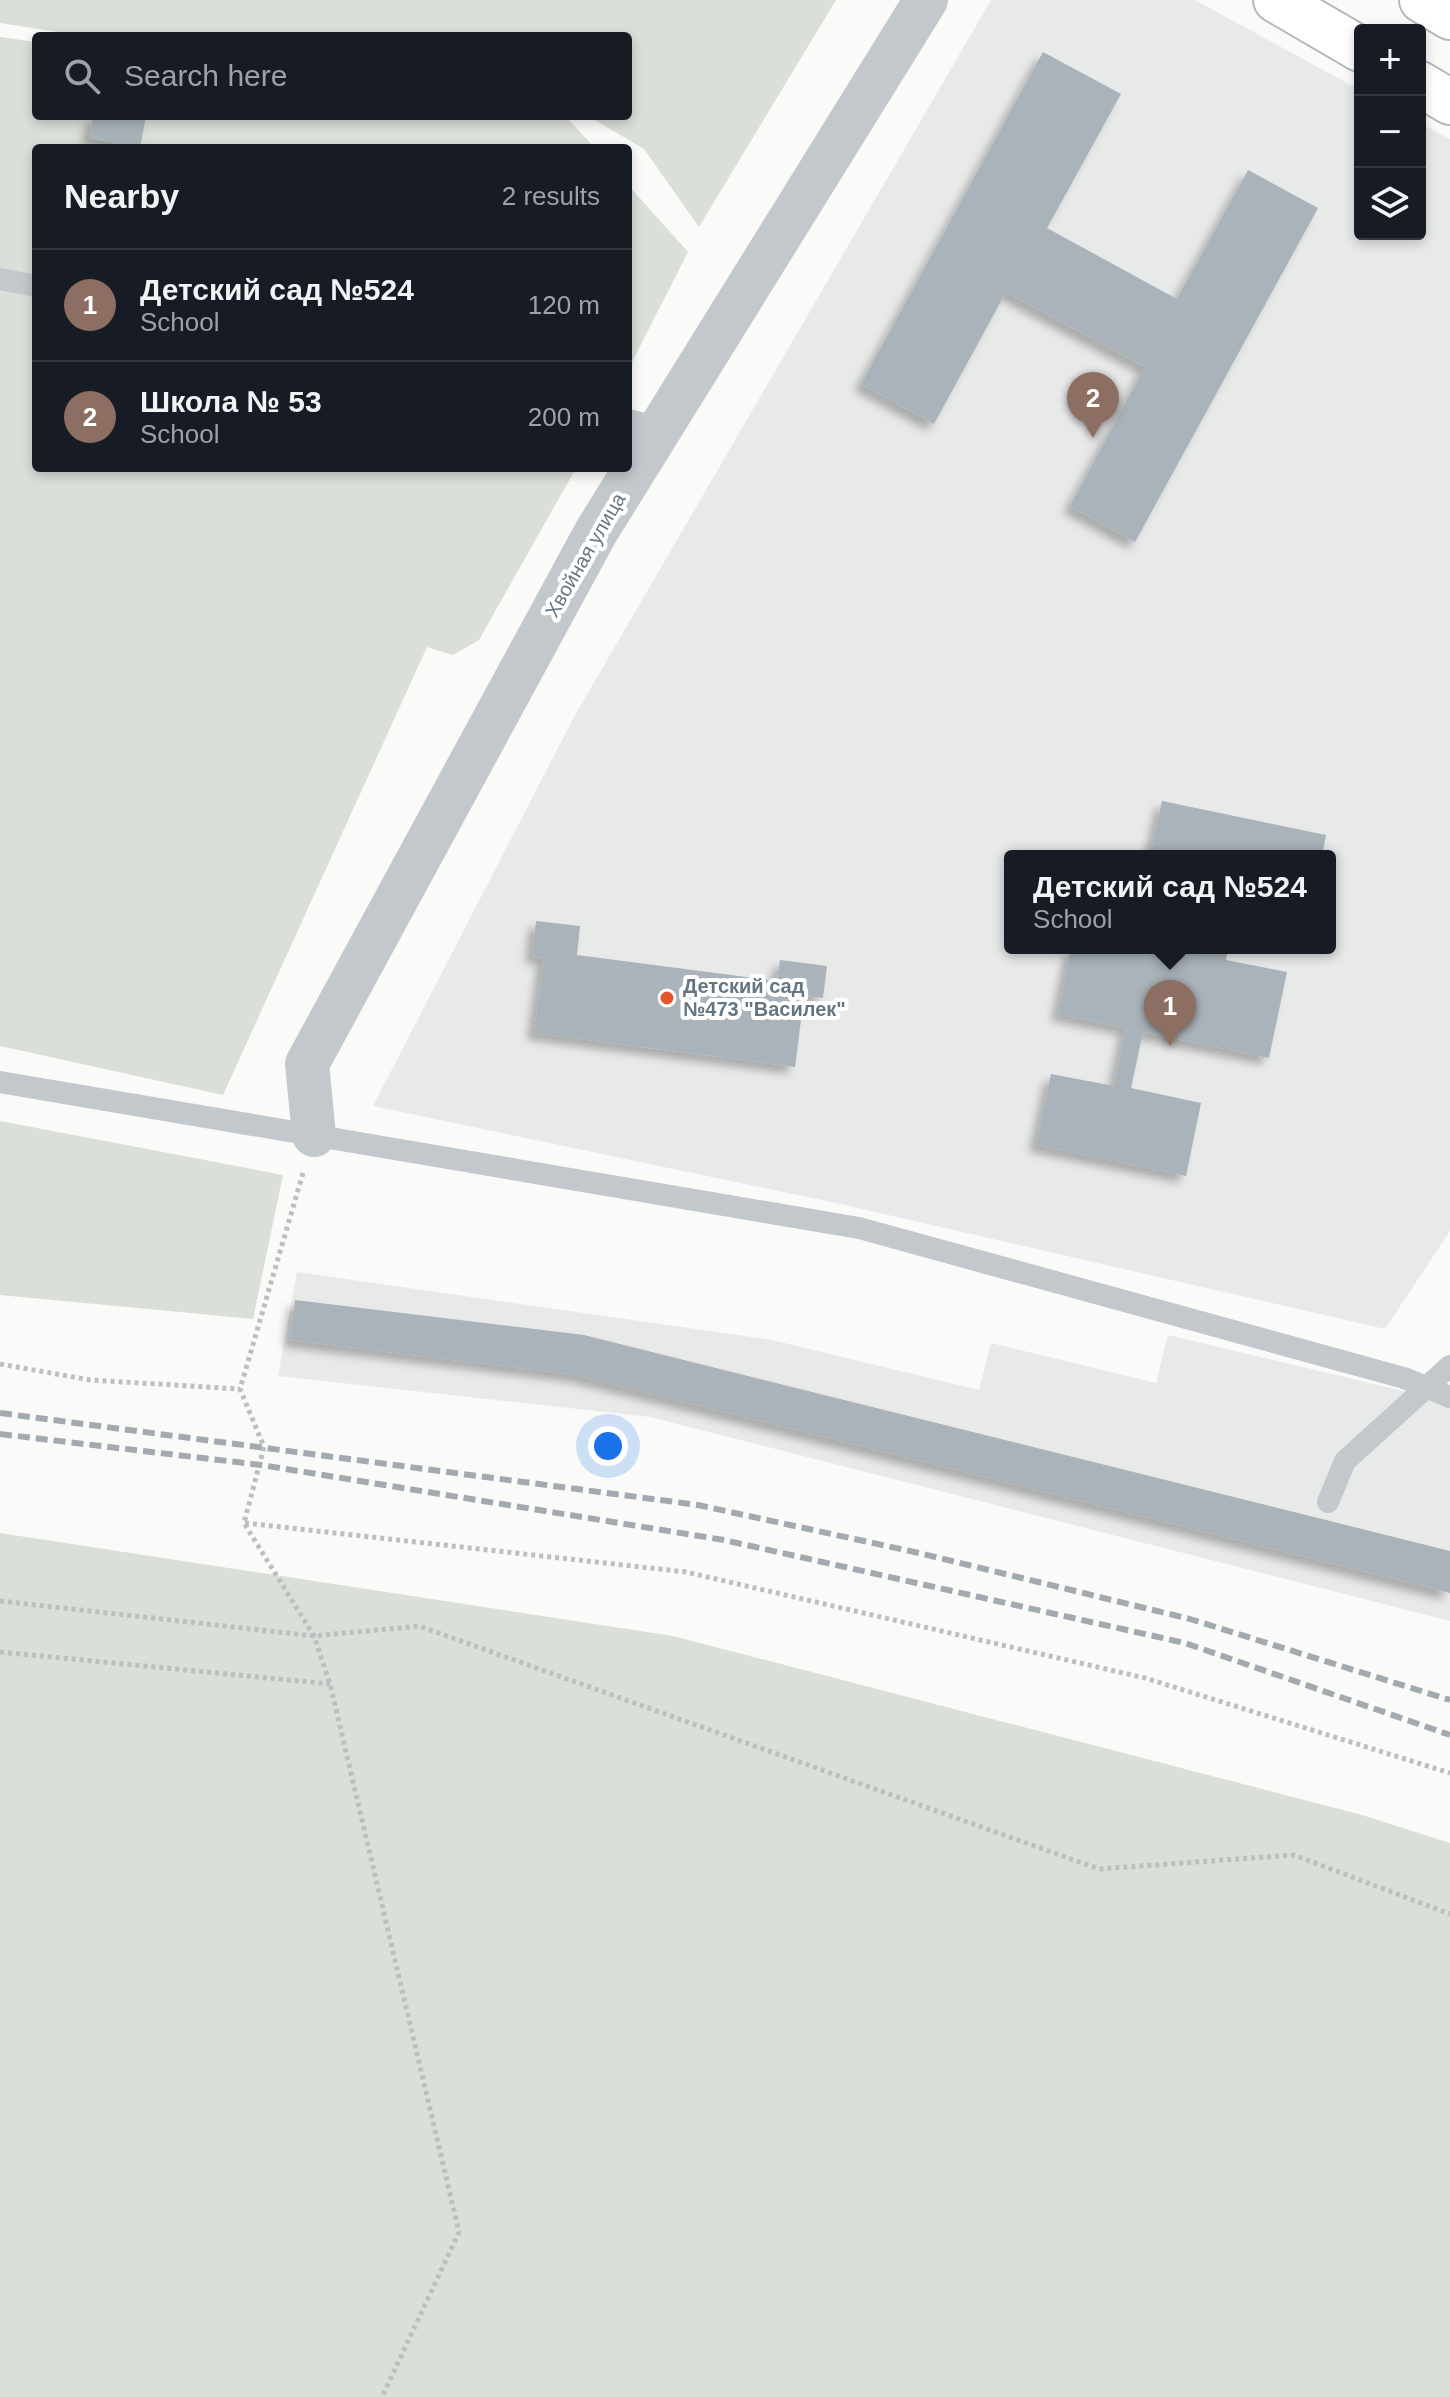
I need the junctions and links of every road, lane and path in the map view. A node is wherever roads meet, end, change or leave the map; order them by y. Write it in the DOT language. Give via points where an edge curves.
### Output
graph roads {
  1 [pos="926,0"];
  2 [pos="1276,0"];
  3 [pos="1422,0"];
  4 [pos="1450,17"];
  5 [pos="1354,46"];
  6 [pos="1426,88"];
  7 [pos="1450,102"];
  8 [pos="0,279"];
  9 [pos="32,285"];
  10 [pos="644,424"];
  11 [pos="632,450"];
  12 [pos="622,472"];
  13 [pos="0,1082"];
  14 [pos="314,1135"];
  15 [pos="0,1364"];
  16 [pos="1450,1366"];
  17 [pos="1428,1388"];
  18 [pos="240,1389"];
  19 [pos="1450,1397"];
  20 [pos="1328,1502"];
  21 [pos="244,1523"];
  22 [pos="0,1601"];
  23 [pos="314,1636"];
  24 [pos="0,1652"];
  25 [pos="330,1684"];
  26 [pos="1450,1773"];
  27 [pos="1450,1914"];
  28 [pos="382,2397"];
  1 -- 10 [label="street, Хвойная улица"];
  2 -- 5 [label="street"];
  3 -- 4 [label="street"];
  6 -- 7 [label="street"];
  8 -- 9 [label="lane"];
  10 -- 11 [label="street, Хвойная улица"];
  12 -- 14 [label="street, Хвойная улица" via="588,546 307,1064"];
  13 -- 14 [label="lane"];
  14 -- 17 [label="lane" via="859,1228"];
  14 -- 18 [label="path"];
  15 -- 18 [label="path" via="90,1380"];
  16 -- 17 [label="lane"];
  17 -- 19 [label="lane"];
  17 -- 20 [label="lane" via="1345,1461"];
  18 -- 21 [label="path" via="264,1447"];
  21 -- 23 [label="path"];
  21 -- 26 [label="path" via="686,1572 1145,1678"];
  22 -- 23 [label="path"];
  23 -- 25 [label="path"];
  23 -- 27 [label="path" via="419,1626 1099,1869 1294,1855"];
  24 -- 25 [label="path"];
  25 -- 28 [label="path" via="459,2232"];
}
